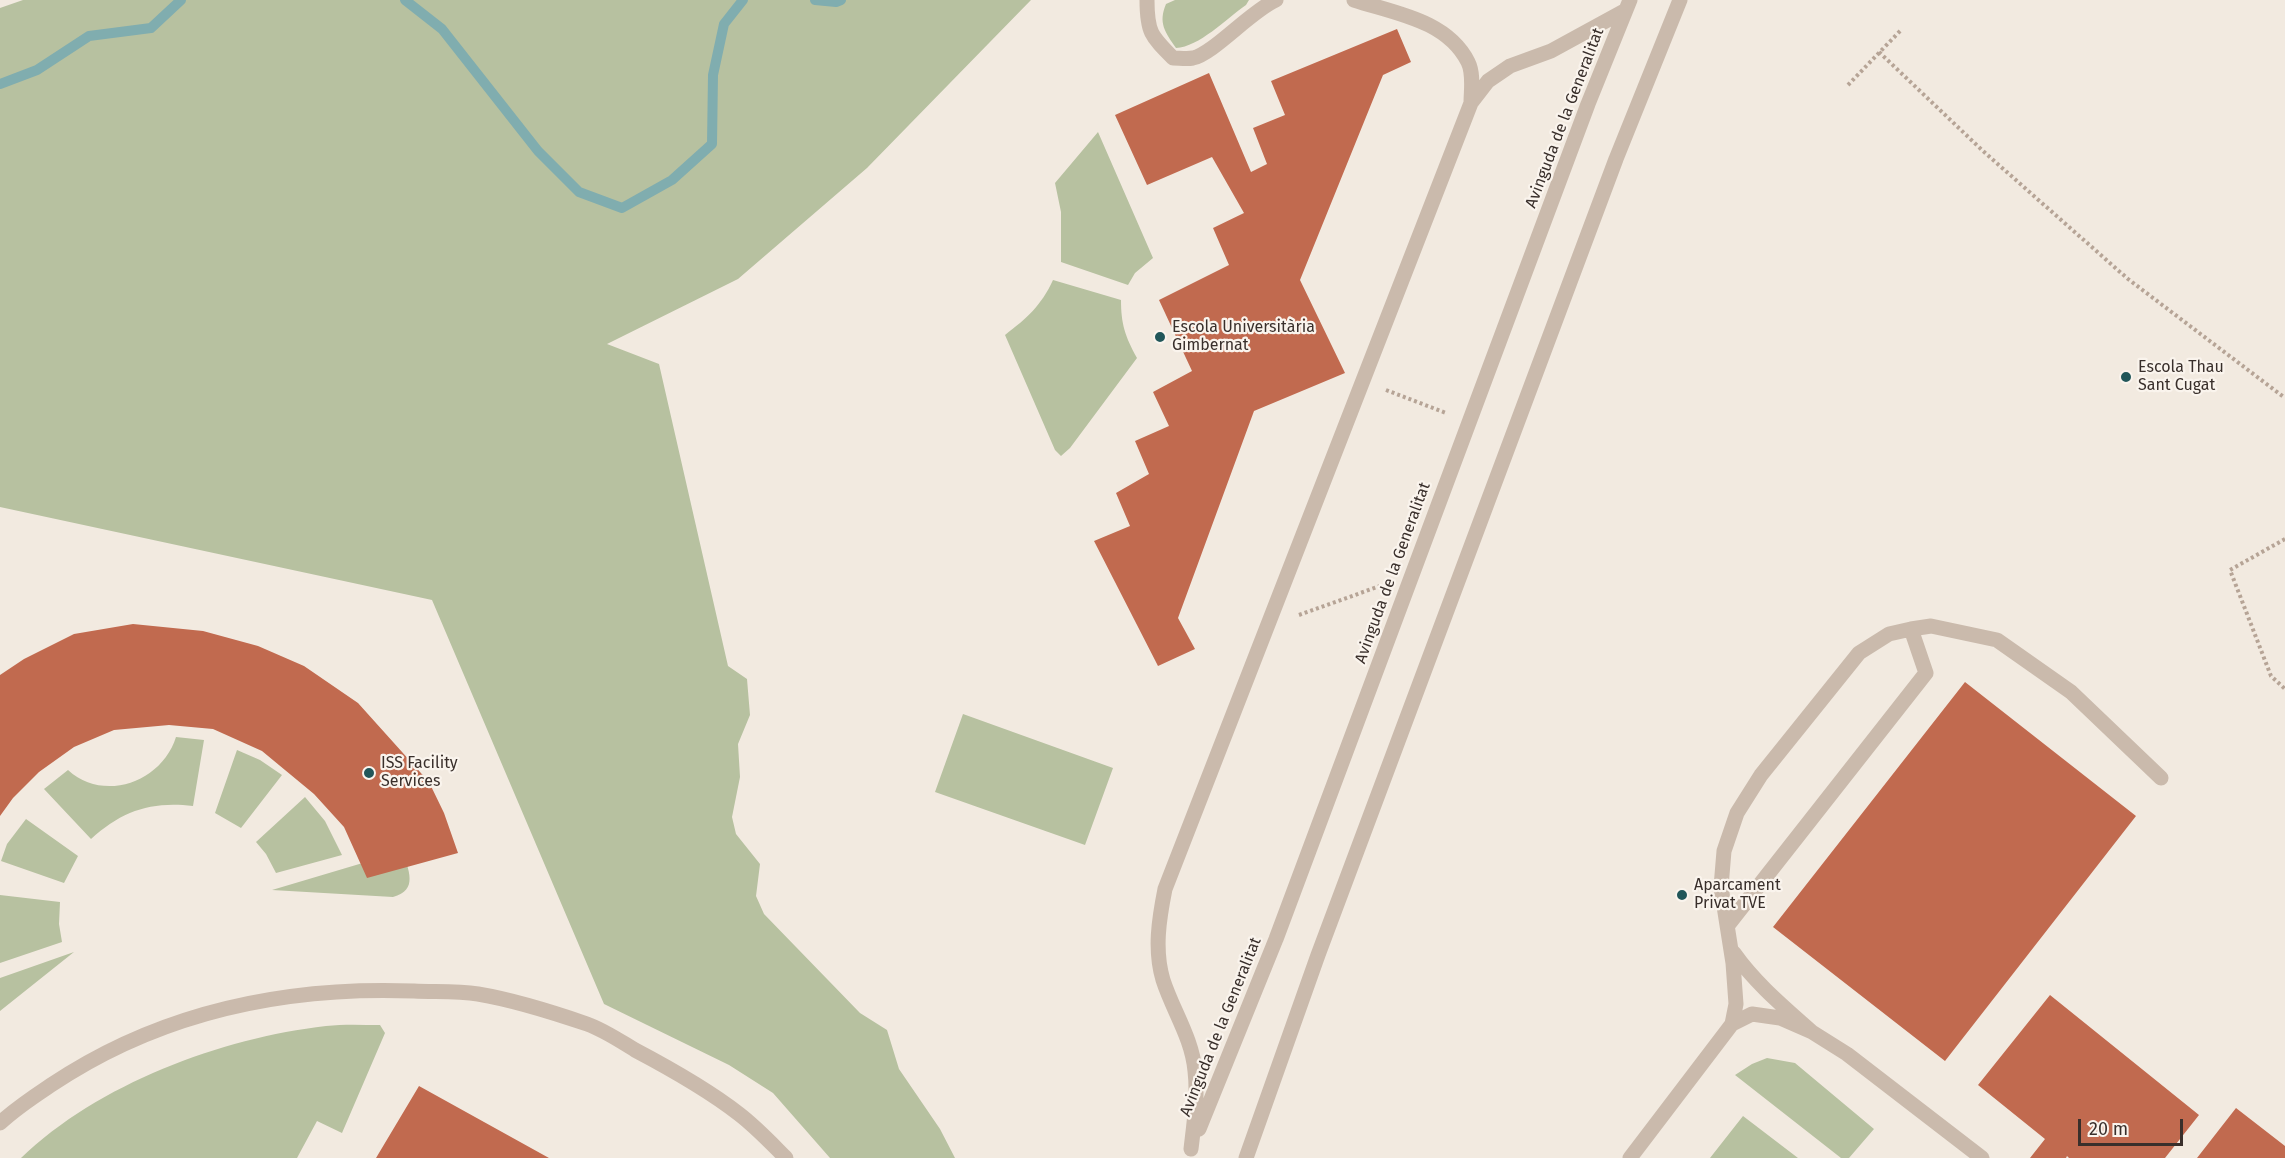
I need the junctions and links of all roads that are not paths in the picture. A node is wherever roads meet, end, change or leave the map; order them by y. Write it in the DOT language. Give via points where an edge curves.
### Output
graph roads {
  1 [pos="1147,0"];
  2 [pos="1276,0"];
  3 [pos="1354,0"];
  4 [pos="1680,0"];
  5 [pos="1628,5"];
  6 [pos="1471,103"];
  7 [pos="1911,629"];
  8 [pos="2161,778"];
  9 [pos="1728,925"];
  10 [pos="1731,950"];
  11 [pos="1731,1024"];
  12 [pos="1812,1032"];
  13 [pos="0,1123"];
  14 [pos="1190,1154"];
  15 [pos="786,1158"];
  16 [pos="1246,1158"];
  17 [pos="1630,1158"];
  18 [pos="1982,1158"];
  1 -- 2 [label="street" via="1147,21 1154,39 1173,58 1194,58 1262,6"];
  3 -- 6 [label="street" via="1436,27 1453,41 1472,74"];
  4 -- 16 [label="street" via="1616,159"];
  5 -- 6 [label="street" via="1551,51 1510,66 1488,81"];
  5 -- 14 [label="street, Avinguda de la Generalitat" via="1276,939"];
  6 -- 14 [label="street" via="1165,889 1157,929 1163,979 1184,1029 1195,1070 1197,1106"];
  7 -- 8 [label="street" via="1931,626 1997,640 2071,692"];
  7 -- 9 [label="street" via="1926,673"];
  7 -- 9 [label="street" via="1888,634 1860,654 1761,775 1737,813 1724,851 1722,887"];
  9 -- 10 [label="street"];
  10 -- 11 [label="street" via="1736,1004"];
  10 -- 12 [label="street" via="1766,992"];
  11 -- 12 [label="street" via="1752,1014 1780,1018"];
  11 -- 17 [label="street"];
  12 -- 18 [label="street" via="1847,1054"];
  13 -- 15 [label="street" via="81,1065 137,1036 201,1014 320,992 431,991 477,994 590,1025 698,1084 741,1115"];
}
